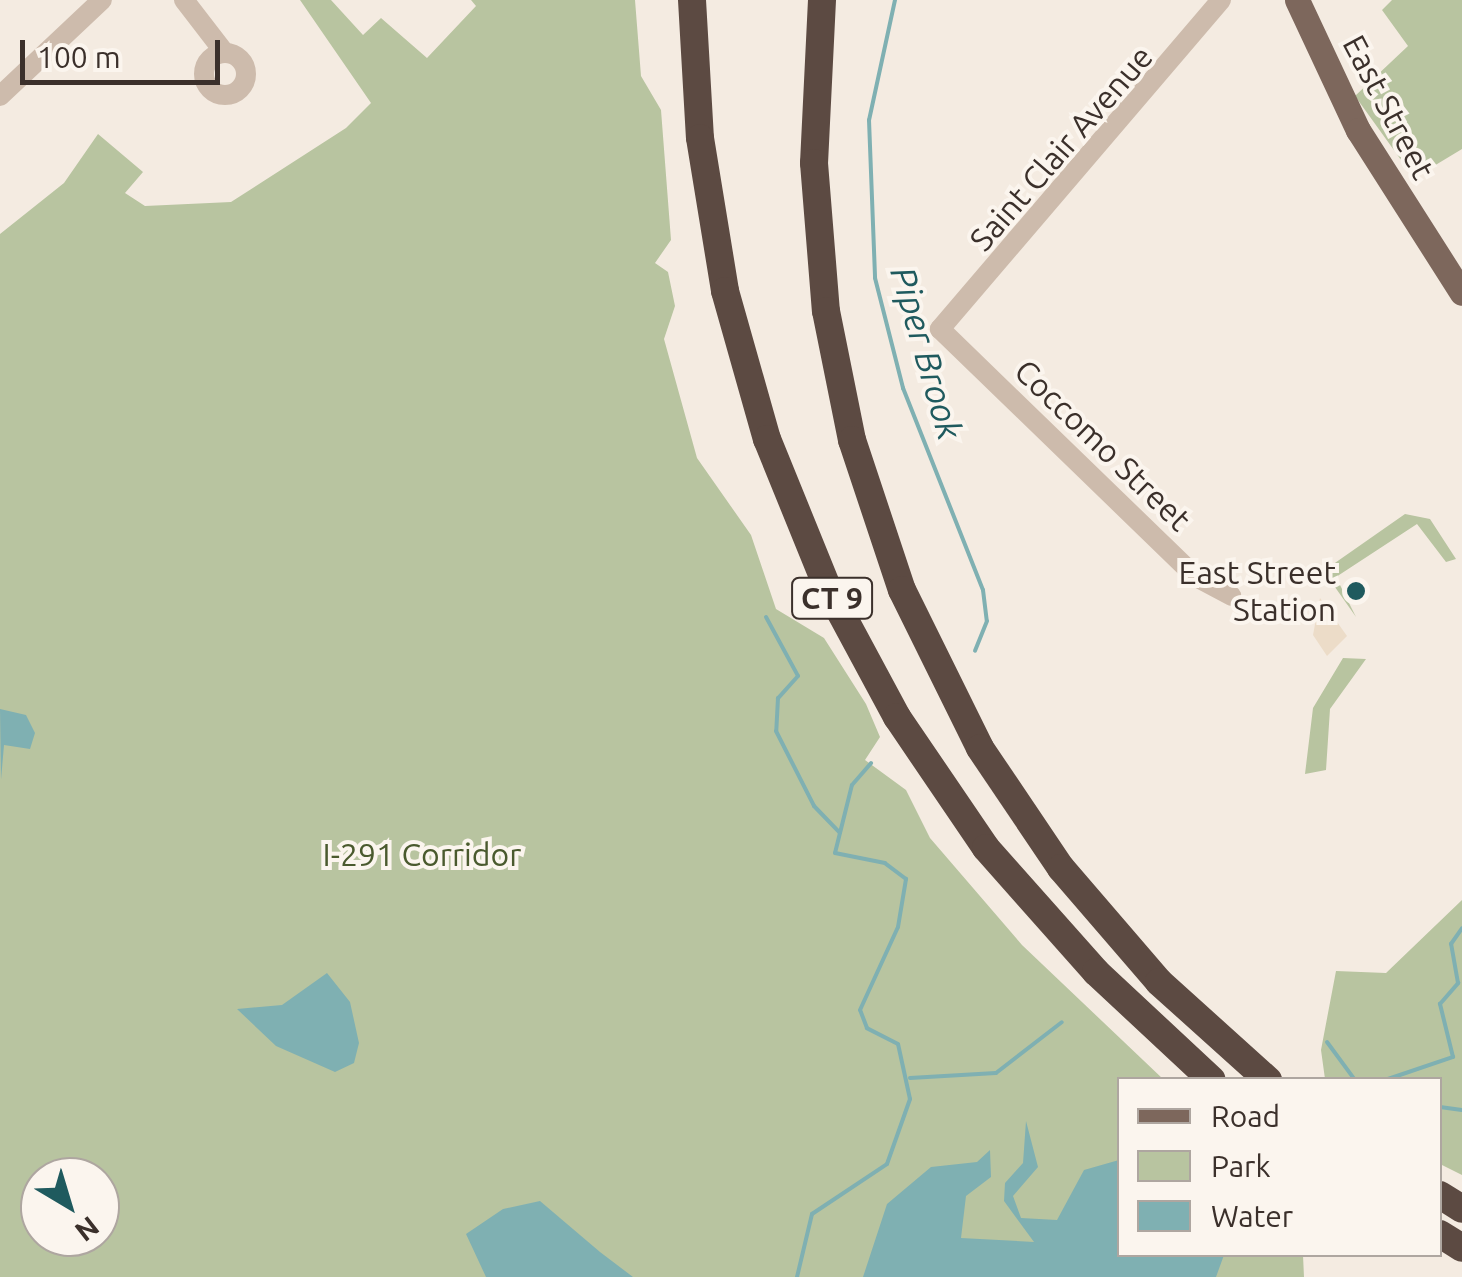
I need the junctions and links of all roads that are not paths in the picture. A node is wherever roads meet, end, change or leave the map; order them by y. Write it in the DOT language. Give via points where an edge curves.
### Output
graph roads {
  1 [pos="102,0"];
  2 [pos="184,0"];
  3 [pos="692,0"];
  4 [pos="822,0"];
  5 [pos="1220,0"];
  6 [pos="1297,0"];
  7 [pos="225,53"];
  8 [pos="0,96"];
  9 [pos="1462,293"];
  10 [pos="940,329"];
  11 [pos="1231,596"];
  12 [pos="1209,1077"];
  13 [pos="1265,1077"];
  1 -- 8 [label="street"];
  2 -- 7 [label="street"];
  3 -- 12 [label="highway, CT 9" via="700,138 728,305 767,439 827,588 904,728 986,848 1096,972"];
  4 -- 13 [label="highway, CT 9" via="814,150 824,299 852,440 902,590 963,718 1048,852 1148,970"];
  5 -- 10 [label="street, Saint Clair Avenue"];
  6 -- 9 [label="main road, East Street" via="1358,130"];
  10 -- 11 [label="street, Coccomo Street" via="1196,577"];
}
